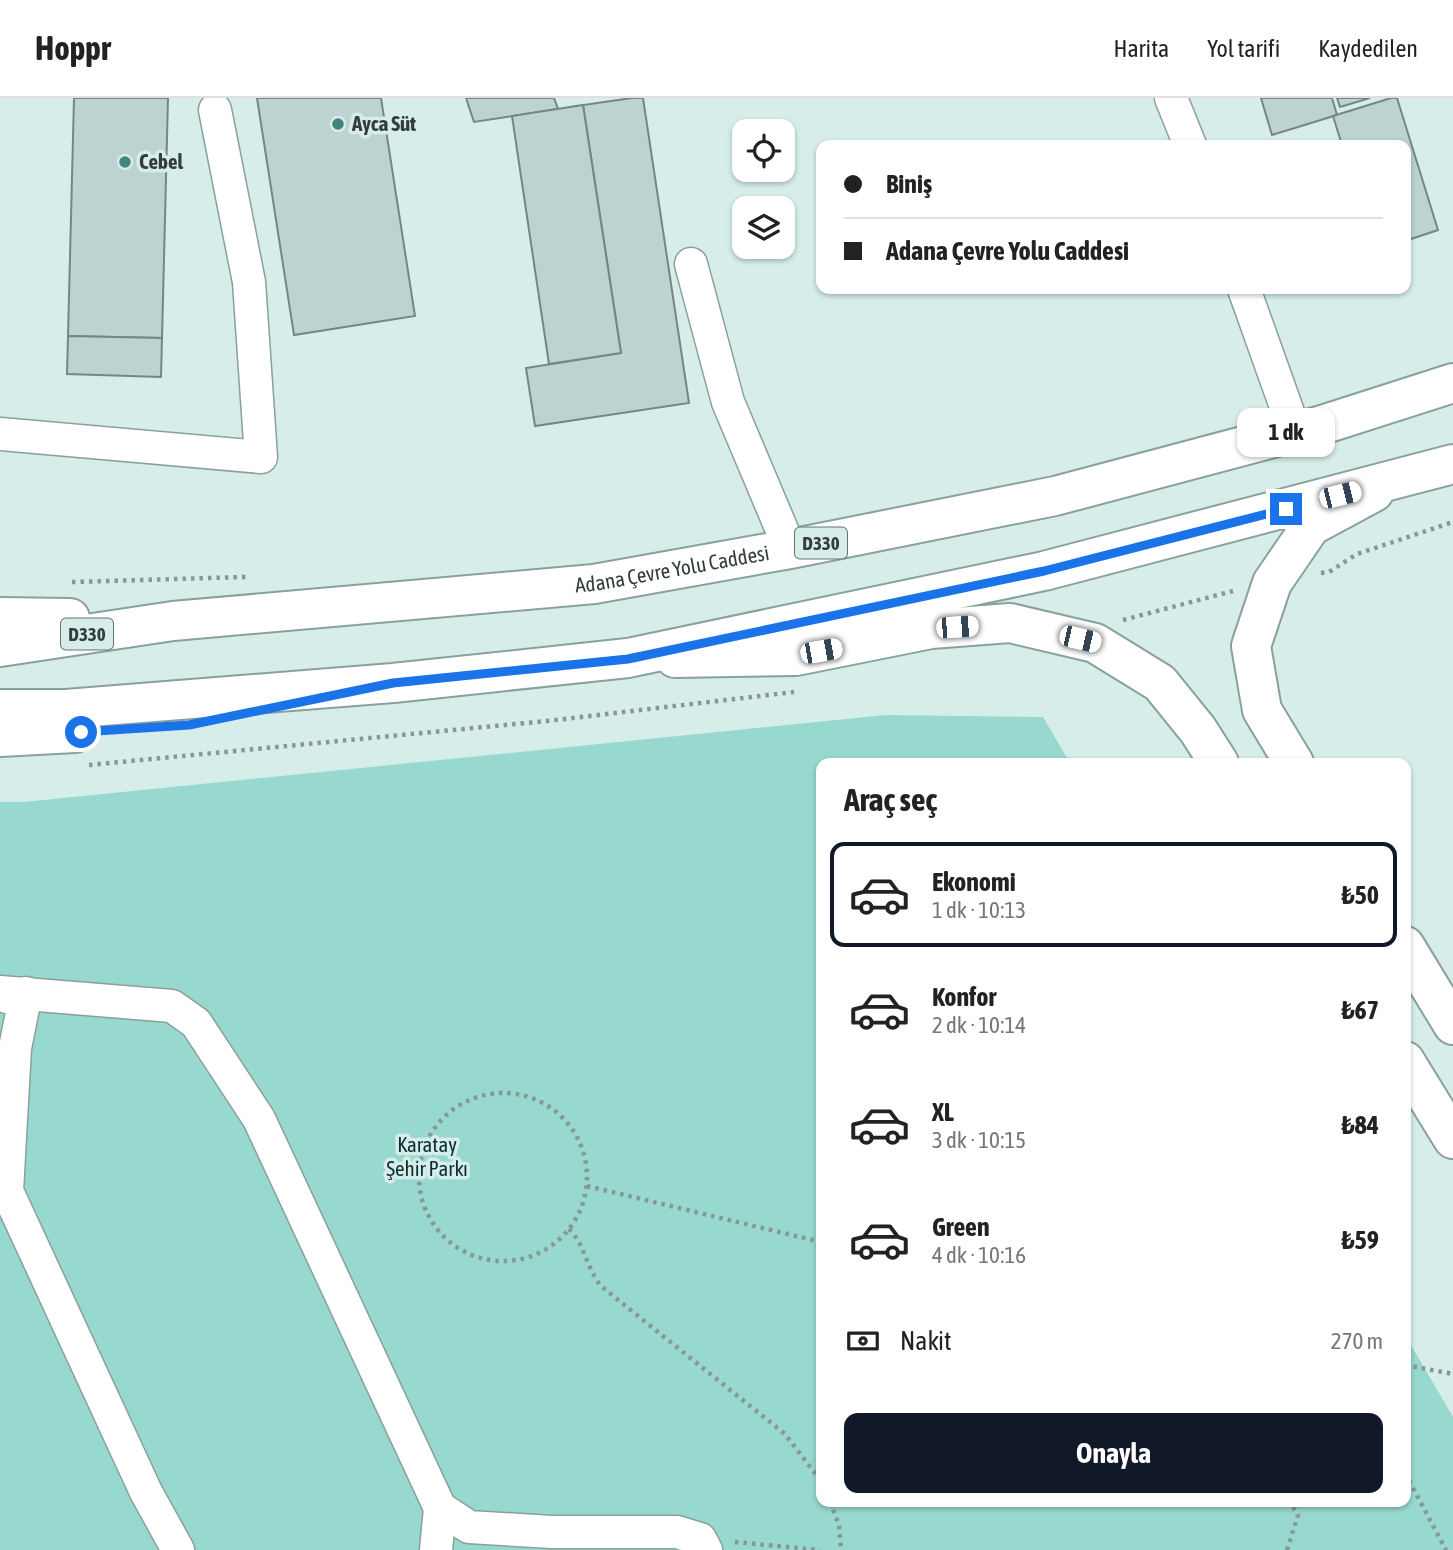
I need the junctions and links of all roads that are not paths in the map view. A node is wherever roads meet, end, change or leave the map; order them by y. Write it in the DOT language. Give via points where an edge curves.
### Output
graph roads {
  1 [pos="1171,98"];
  2 [pos="215,110"];
  3 [pos="1188,140"];
  4 [pos="691,264"];
  5 [pos="1246,294"];
  6 [pos="1453,383"];
  7 [pos="1296,432"];
  8 [pos="0,435"];
  9 [pos="1453,464"];
  10 [pos="1394,481"];
  11 [pos="790,549"];
  12 [pos="0,617"];
  13 [pos="173,621"];
  14 [pos="0,647"];
  15 [pos="628,659"];
  16 [pos="393,683"];
  17 [pos="0,709"];
  18 [pos="0,737"];
  19 [pos="1216,758"];
  20 [pos="1291,758"];
  21 [pos="1411,956"];
  22 [pos="9,995"];
  23 [pos="1453,1025"];
  24 [pos="1411,1071"];
  25 [pos="1453,1139"];
  26 [pos="4,1193"];
  27 [pos="440,1508"];
  28 [pos="703,1545"];
  29 [pos="178,1550"];
  30 [pos="436,1550"];
  1 -- 3 [label="street"];
  2 -- 8 [label="street" via="249,282 261,457"];
  4 -- 11 [label="street" via="728,402"];
  5 -- 7 [label="street"];
  6 -- 7 [label="main road, Adana Çevre Yolu Caddesi / D330"];
  7 -- 11 [label="main road, Adana Çevre Yolu Caddesi / D330" via="1055,496"];
  9 -- 10 [label="main road"];
  10 -- 15 [label="main road" via="1044,571"];
  10 -- 20 [label="main road" via="1311,526 1272,583 1251,646 1262,710"];
  11 -- 13 [label="main road, Adana Çevre Yolu Caddesi / D330" via="594,584"];
  12 -- 13 [label="main road, D330"];
  13 -- 14 [label="main road, Adana Çevre Yolu Caddesi / D330"];
  15 -- 16 [label="main road"];
  15 -- 19 [label="main road" via="796,656 931,629 1010,623 1095,643 1160,683"];
  16 -- 17 [label="main road" via="66,709"];
  16 -- 18 [label="main road" via="189,725"];
  21 -- 23 [label="main road"];
  22 -- 26 [label="street" via="15,1048"];
  22 -- 27 [label="street" via="172,1006 196,1023 259,1119"];
  24 -- 25 [label="main road"];
  26 -- 29 [label="street"];
  27 -- 28 [label="street" via="468,1527 677,1531"];
  27 -- 30 [label="street"];
}
